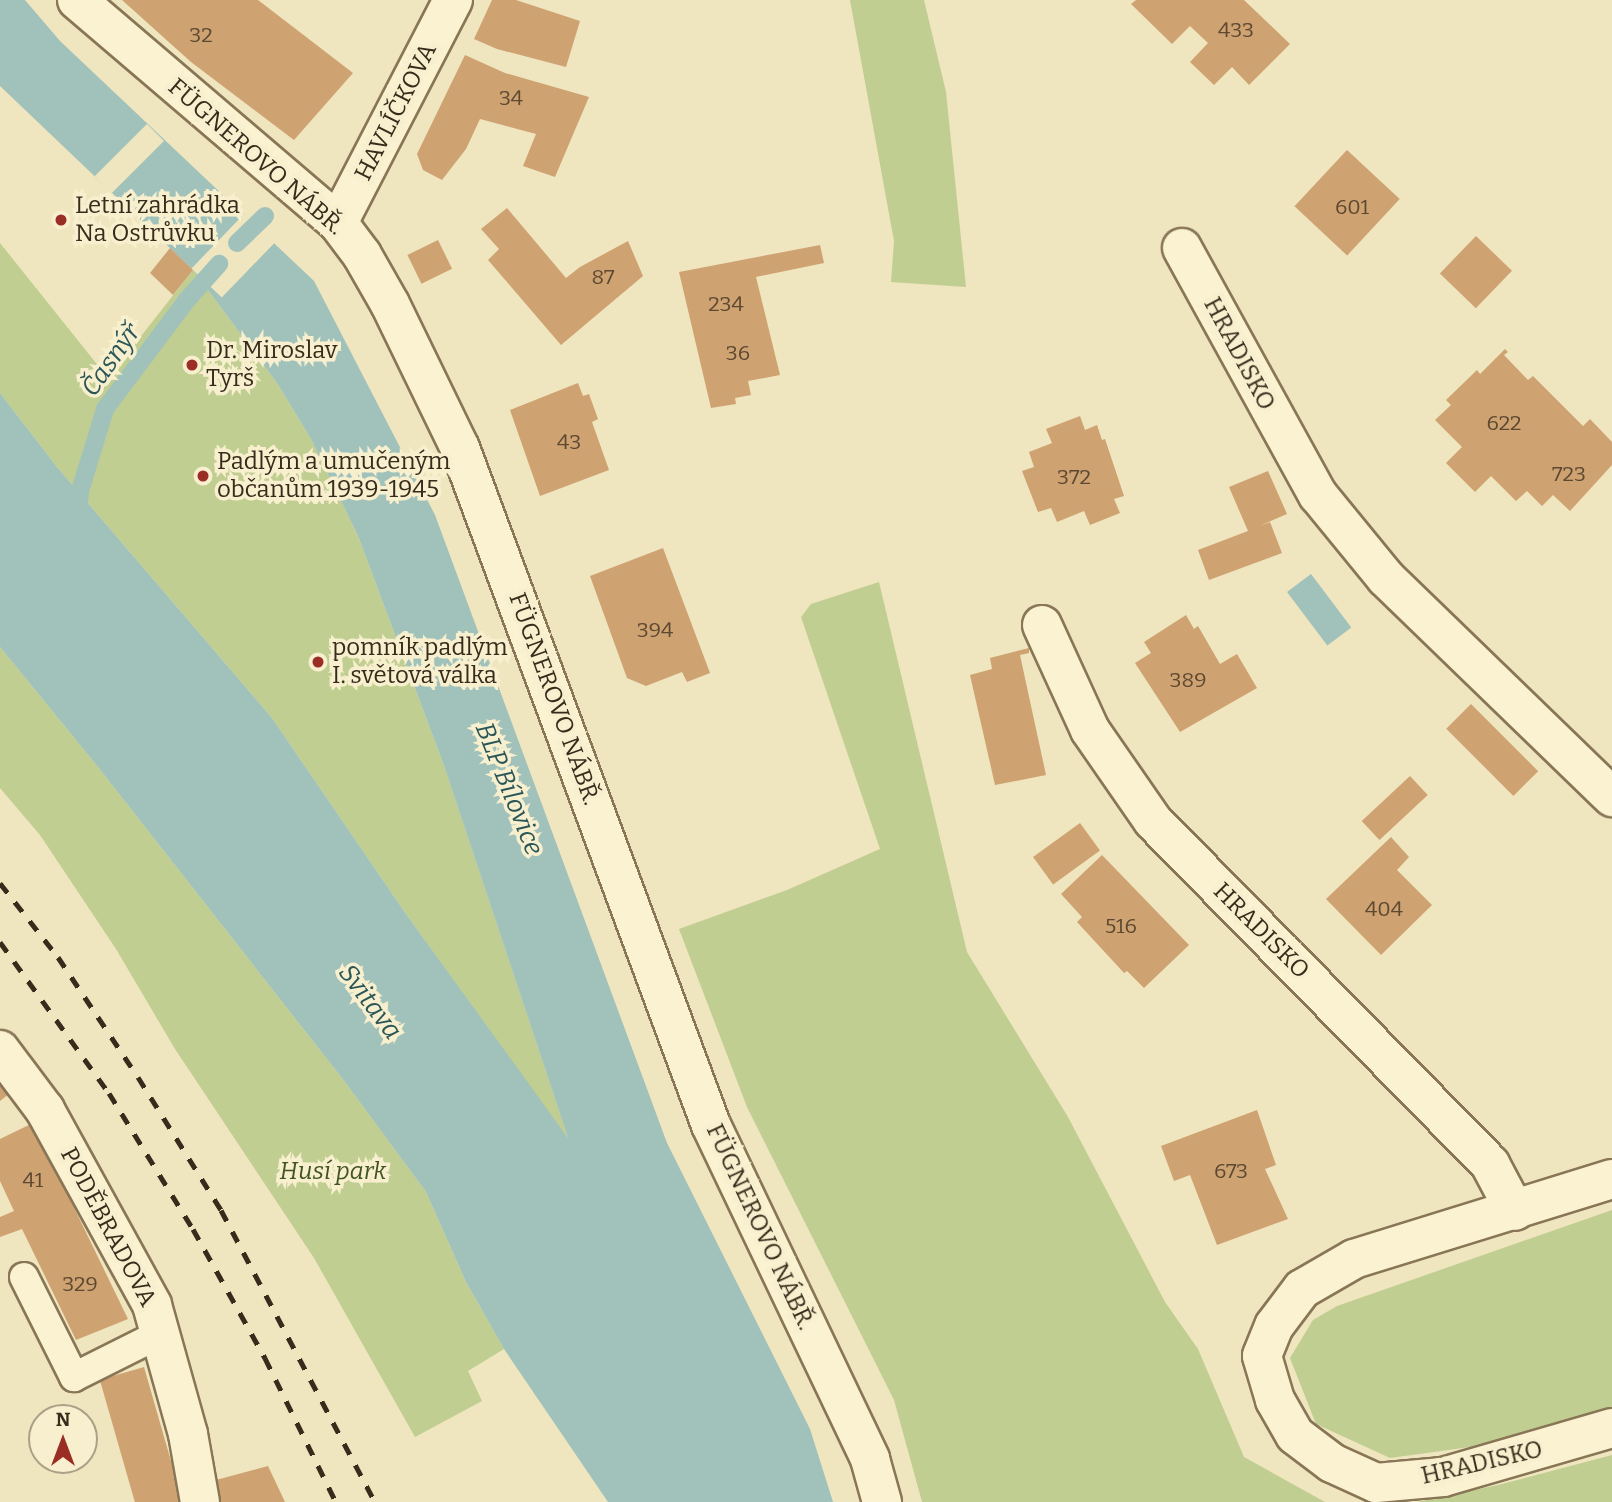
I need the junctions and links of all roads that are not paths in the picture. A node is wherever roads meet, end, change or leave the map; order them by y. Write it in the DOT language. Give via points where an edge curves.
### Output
graph roads {
  1 [pos="77,0"];
  2 [pos="453,0"];
  3 [pos="338,223"];
  4 [pos="1182,248"];
  5 [pos="1042,625"];
  6 [pos="1612,797"];
  7 [pos="0,1050"];
  8 [pos="1612,1179"];
  9 [pos="1515,1212"];
  10 [pos="24,1277"];
  11 [pos="160,1334"];
  12 [pos="1612,1427"];
  13 [pos="200,1502"];
  14 [pos="882,1502"];
  1 -- 3 [label="street, FÜGNEROVO NÁBŘ."];
  2 -- 3 [label="street, HAVLÍČKOVA"];
  3 -- 14 [label="street, FÜGNEROVO NÁBŘ." via="390,304 460,448 711,1125 870,1459"];
  4 -- 6 [label="street, HRADISKO" via="1318,495 1386,578"];
  5 -- 9 [label="street, HRADISKO" via="1090,730 1153,821 1490,1164"];
  7 -- 11 [label="street, PODĚBRADOVA" via="45,1110 152,1305"];
  8 -- 9 [label="street, HRADISKO"];
  9 -- 12 [label="street, HRADISKO" via="1354,1259 1302,1289 1274,1326 1262,1356 1275,1400 1295,1435 1332,1463 1376,1483 1443,1477"];
  10 -- 11 [label="lane" via="74,1377"];
  11 -- 13 [label="street, PODĚBRADOVA" via="188,1434"];
}
